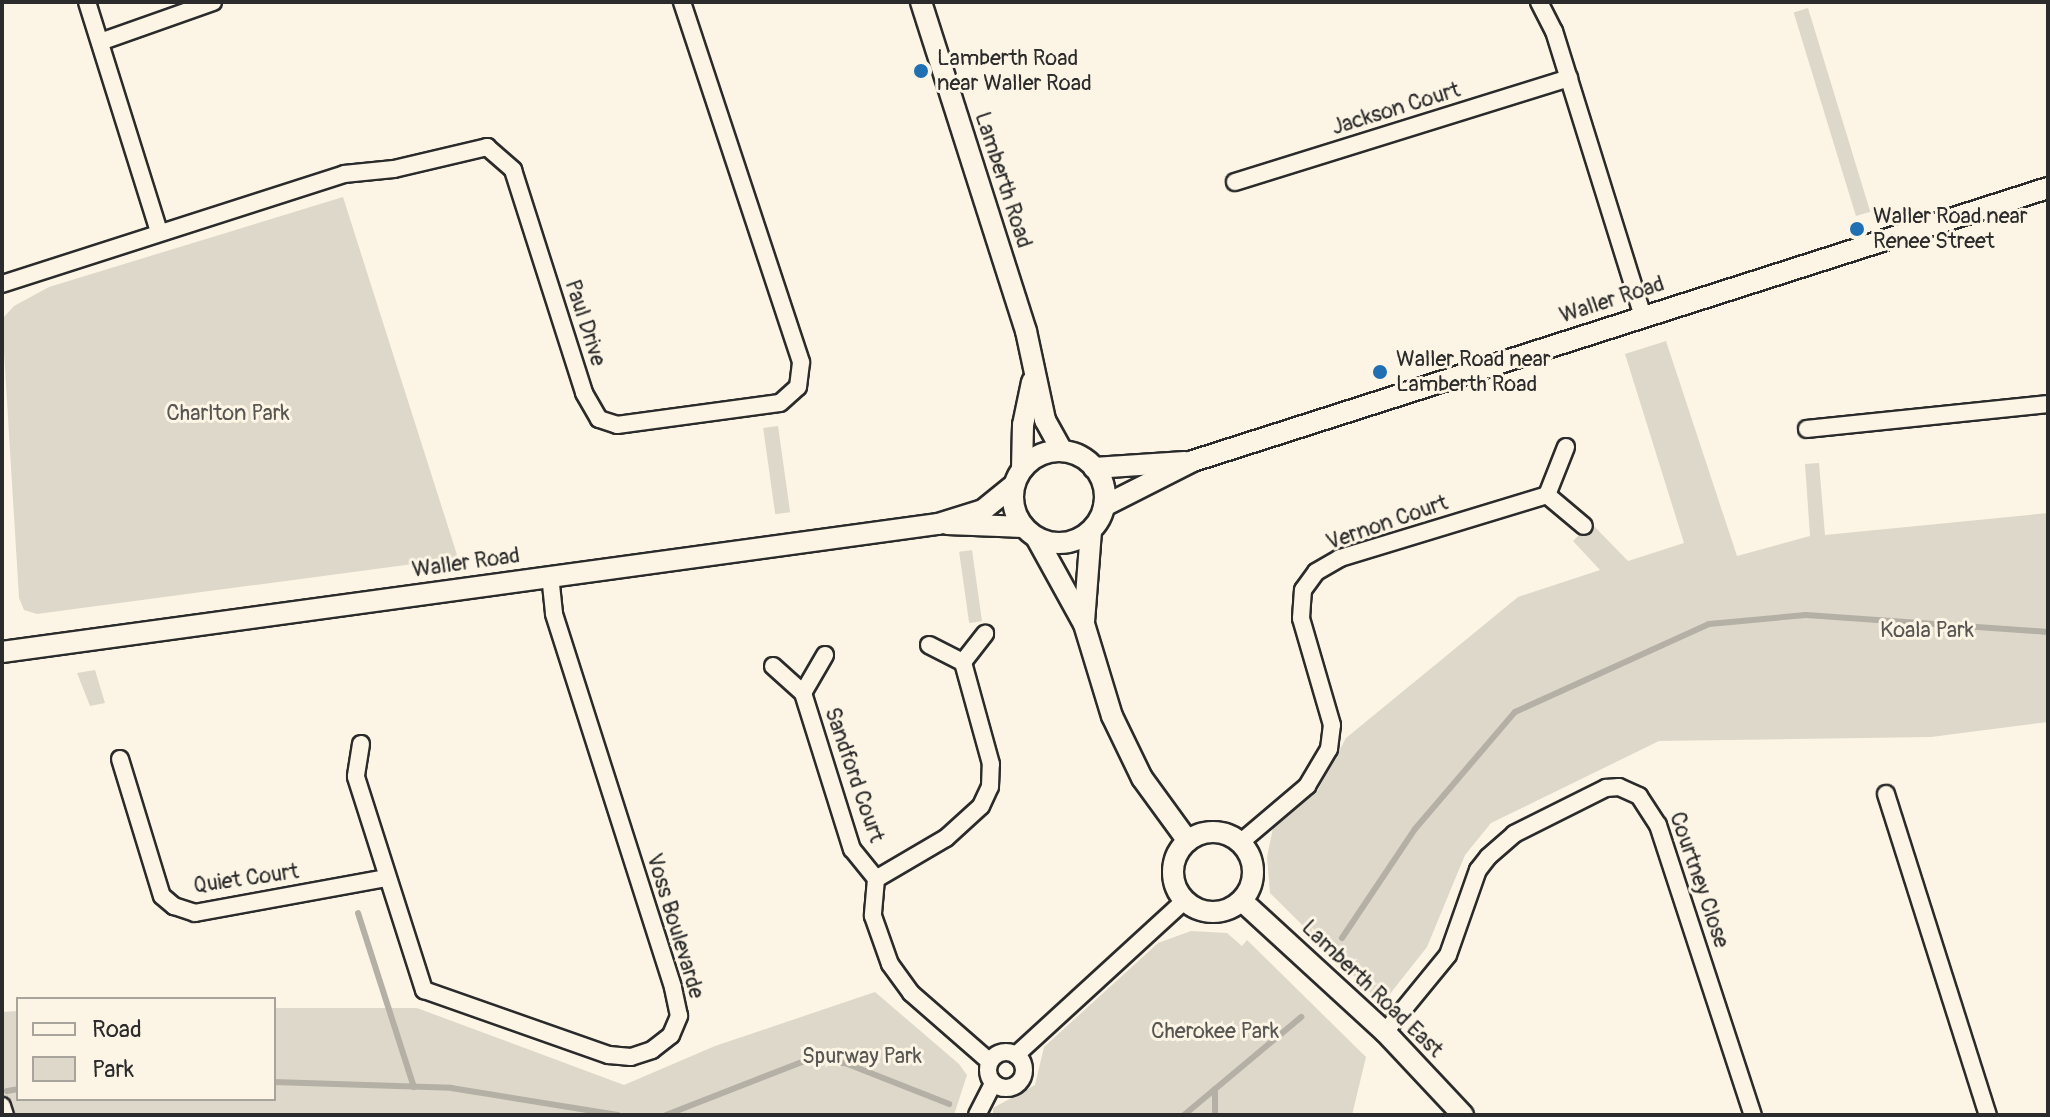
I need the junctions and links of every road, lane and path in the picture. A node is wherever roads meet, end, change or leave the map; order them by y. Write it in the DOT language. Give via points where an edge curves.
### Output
graph roads {
  1 [pos="87,2"];
  2 [pos="213,2"];
  3 [pos="682,2"];
  4 [pos="921,2"];
  5 [pos="1539,2"];
  6 [pos="100,42"];
  7 [pos="1569,78"];
  8 [pos="1235,182"];
  9 [pos="2048,188"];
  10 [pos="159,232"];
  11 [pos="2,284"];
  12 [pos="1643,316"];
  13 [pos="1033,373"];
  14 [pos="2048,404"];
  15 [pos="1807,429"];
  16 [pos="1566,447"];
  17 [pos="1062,451"];
  18 [pos="1193,461"];
  19 [pos="1094,468"];
  20 [pos="1018,477"];
  21 [pos="1547,495"];
  22 [pos="1104,506"];
  23 [pos="938,524"];
  24 [pos="1584,526"];
  25 [pos="1091,531"];
  26 [pos="1030,533"];
  27 [pos="550,576"];
  28 [pos="1084,624"];
  29 [pos="985,634"];
  30 [pos="929,645"];
  31 [pos="3,648"];
  32 [pos="825,655"];
  33 [pos="963,662"];
  34 [pos="773,666"];
  35 [pos="803,693"];
  36 [pos="361,744"];
  37 [pos="120,759"];
  38 [pos="1886,794"];
  39 [pos="1188,841"];
  40 [pos="1241,842"];
  41 [pos="386,878"];
  42 [pos="876,879"];
  43 [pos="1184,901"];
  44 [pos="1242,901"];
  45 [pos="1385,1032"];
  46 [pos="1016,1055"];
  47 [pos="989,1061"];
  48 [pos="993,1084"];
  49 [pos="2,1106"];
  50 [pos="5,1115"];
  51 [pos="977,1115"];
  52 [pos="1463,1115"];
  53 [pos="1753,1115"];
  54 [pos="1988,1115"];
  1 -- 6 [label="street"];
  2 -- 6 [label="street"];
  3 -- 10 [label="street, Paul Drive" via="801,362 798,387 780,403 617,425 599,419 584,393 513,170 487,147 394,169 344,174"];
  4 -- 13 [label="street, Lamberth Road" via="1026,331"];
  5 -- 7 [label="street"];
  6 -- 10 [label="street"];
  7 -- 8 [label="street, Jackson Court"];
  7 -- 12 [label="street"];
  9 -- 12 [label="street, Waller Road"];
  10 -- 11 [label="street, Paul Drive"];
  12 -- 18 [label="street, Waller Road"];
  13 -- 17 [label="street, Lamberth Road" via="1045,420"];
  13 -- 20 [label="street, Lamberth Road"];
  14 -- 15 [label="street"];
  16 -- 21 [label="street"];
  17 -- 19 [label="street"];
  17 -- 20 [label="street" via="1047,452"];
  18 -- 19 [label="street, Waller Road"];
  18 -- 22 [label="street, Waller Road"];
  19 -- 22 [label="street" via="1103,486"];
  20 -- 23 [label="street, Waller Road" via="983,510"];
  20 -- 26 [label="street" via="1015,515"];
  21 -- 24 [label="street"];
  21 -- 40 [label="street, Vernon Court" via="1340,558 1316,572 1303,590 1301,618 1332,725 1329,749 1307,786"];
  22 -- 25 [label="street"];
  23 -- 26 [label="street, Waller Road"];
  23 -- 27 [label="street, Waller Road"];
  25 -- 26 [label="street" via="1066,543"];
  25 -- 28 [label="street"];
  26 -- 28 [label="street"];
  27 -- 31 [label="street, Waller Road"];
  27 -- 41 [label="street, Voss Boulevarde" via="554,613 679,1016 671,1035 631,1057 609,1055 424,990"];
  28 -- 39 [label="street" via="1112,716 1142,778"];
  29 -- 33 [label="street"];
  30 -- 33 [label="street"];
  32 -- 35 [label="street, Sandford Court"];
  33 -- 42 [label="street" via="991,764 990,787 981,806 946,838"];
  34 -- 35 [label="street, Sandford Court"];
  35 -- 42 [label="street, Sandford Court" via="852,849"];
  36 -- 41 [label="street" via="356,777"];
  37 -- 41 [label="street, Quiet Court" via="162,896 174,906 195,913"];
  38 -- 54 [label="street"];
  39 -- 40 [label="street" via="1215,832"];
  39 -- 43 [label="street" via="1174,863"];
  40 -- 44 [label="street" via="1253,865"];
  42 -- 47 [label="street" via="873,916 890,964 911,993"];
  43 -- 44 [label="street" via="1207,913 1232,909"];
  43 -- 46 [label="street"];
  44 -- 45 [label="street, Lamberth Road East"];
  45 -- 52 [label="street, Lamberth Road East"];
  45 -- 53 [label="street, Courtney Close" via="1448,955 1478,870 1488,857 1514,834 1606,788 1619,787 1639,796 1658,825"];
  46 -- 47 [label="street" via="1002,1052"];
  46 -- 48 [label="street" via="1024,1068 1020,1082 1007,1088"];
  47 -- 48 [label="street"];
  48 -- 51 [label="street"];
  49 -- 50 [label="street"];
}
